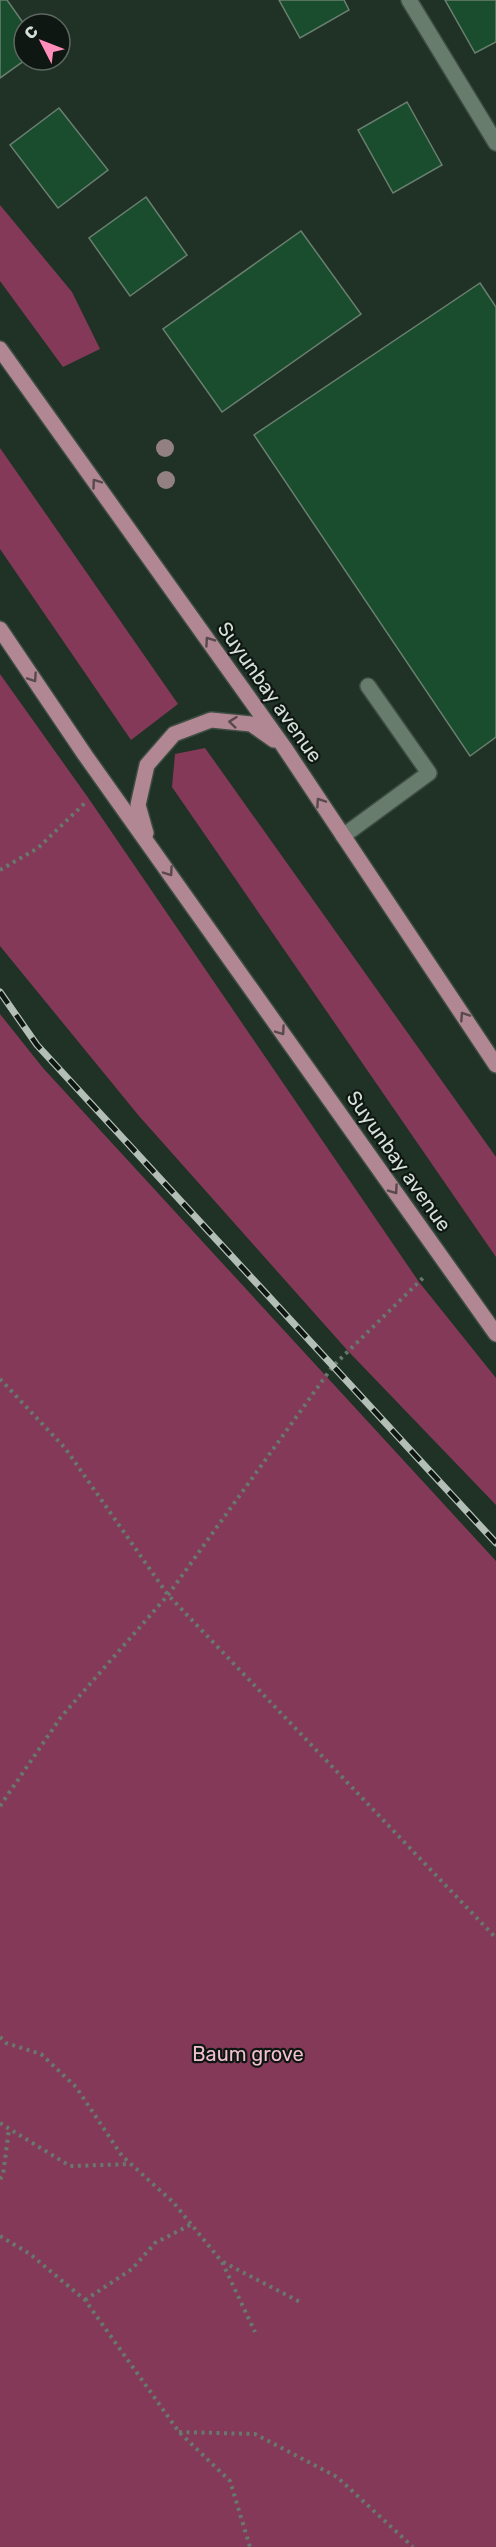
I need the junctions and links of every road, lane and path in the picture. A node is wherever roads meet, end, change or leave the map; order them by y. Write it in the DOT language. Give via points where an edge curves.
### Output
graph roads {
  1 [pos="409,0"];
  2 [pos="496,143"];
  3 [pos="0,349"];
  4 [pos="0,629"];
  5 [pos="368,686"];
  6 [pos="284,747"];
  7 [pos="105,783"];
  8 [pos="343,836"];
  9 [pos="148,843"];
  10 [pos="0,870"];
  11 [pos="496,1065"];
  12 [pos="442,1258"];
  13 [pos="496,1334"];
  14 [pos="0,1379"];
  15 [pos="168,1595"];
  16 [pos="0,1806"];
  17 [pos="496,1938"];
  18 [pos="0,2037"];
  19 [pos="0,2123"];
  20 [pos="9,2129"];
  21 [pos="130,2164"];
  22 [pos="0,2179"];
  23 [pos="192,2224"];
  24 [pos="0,2236"];
  25 [pos="222,2262"];
  26 [pos="85,2300"];
  27 [pos="302,2303"];
  28 [pos="255,2332"];
  29 [pos="179,2432"];
  30 [pos="250,2547"];
  31 [pos="413,2547"];
  1 -- 2 [label="street"];
  6 -- 3 [label="main road, Suyunbay avenue, one-way"];
  4 -- 7 [label="main road, Suyunbay avenue, one-way"];
  5 -- 8 [label="street" via="429,773"];
  8 -- 6 [label="main road, Suyunbay avenue, one-way"];
  6 -- 9 [label="main road, one-way" via="251,724 211,720 174,735 147,765 138,805"];
  7 -- 9 [label="main road, Suyunbay avenue"];
  7 -- 10 [label="path" via="38,848"];
  11 -- 8 [label="main road, Suyunbay avenue, one-way"];
  9 -- 12 [label="main road, Suyunbay avenue, one-way"];
  12 -- 13 [label="main road, Suyunbay avenue"];
  12 -- 15 [label="path" via="333,1366"];
  14 -- 15 [label="path" via="64,1448"];
  15 -- 16 [label="path" via="61,1717"];
  15 -- 17 [label="path"];
  18 -- 21 [label="path" via="6,2043 41,2054 76,2087"];
  19 -- 20 [label="path"];
  20 -- 21 [label="path" via="70,2166"];
  20 -- 22 [label="path"];
  21 -- 23 [label="path"];
  23 -- 25 [label="path"];
  23 -- 26 [label="path" via="155,2243 132,2269"];
  24 -- 26 [label="path" via="30,2254"];
  25 -- 27 [label="path"];
  25 -- 28 [label="path"];
  26 -- 29 [label="path"];
  29 -- 30 [label="path" via="230,2481"];
  29 -- 31 [label="path" via="255,2434 337,2477"];
}
